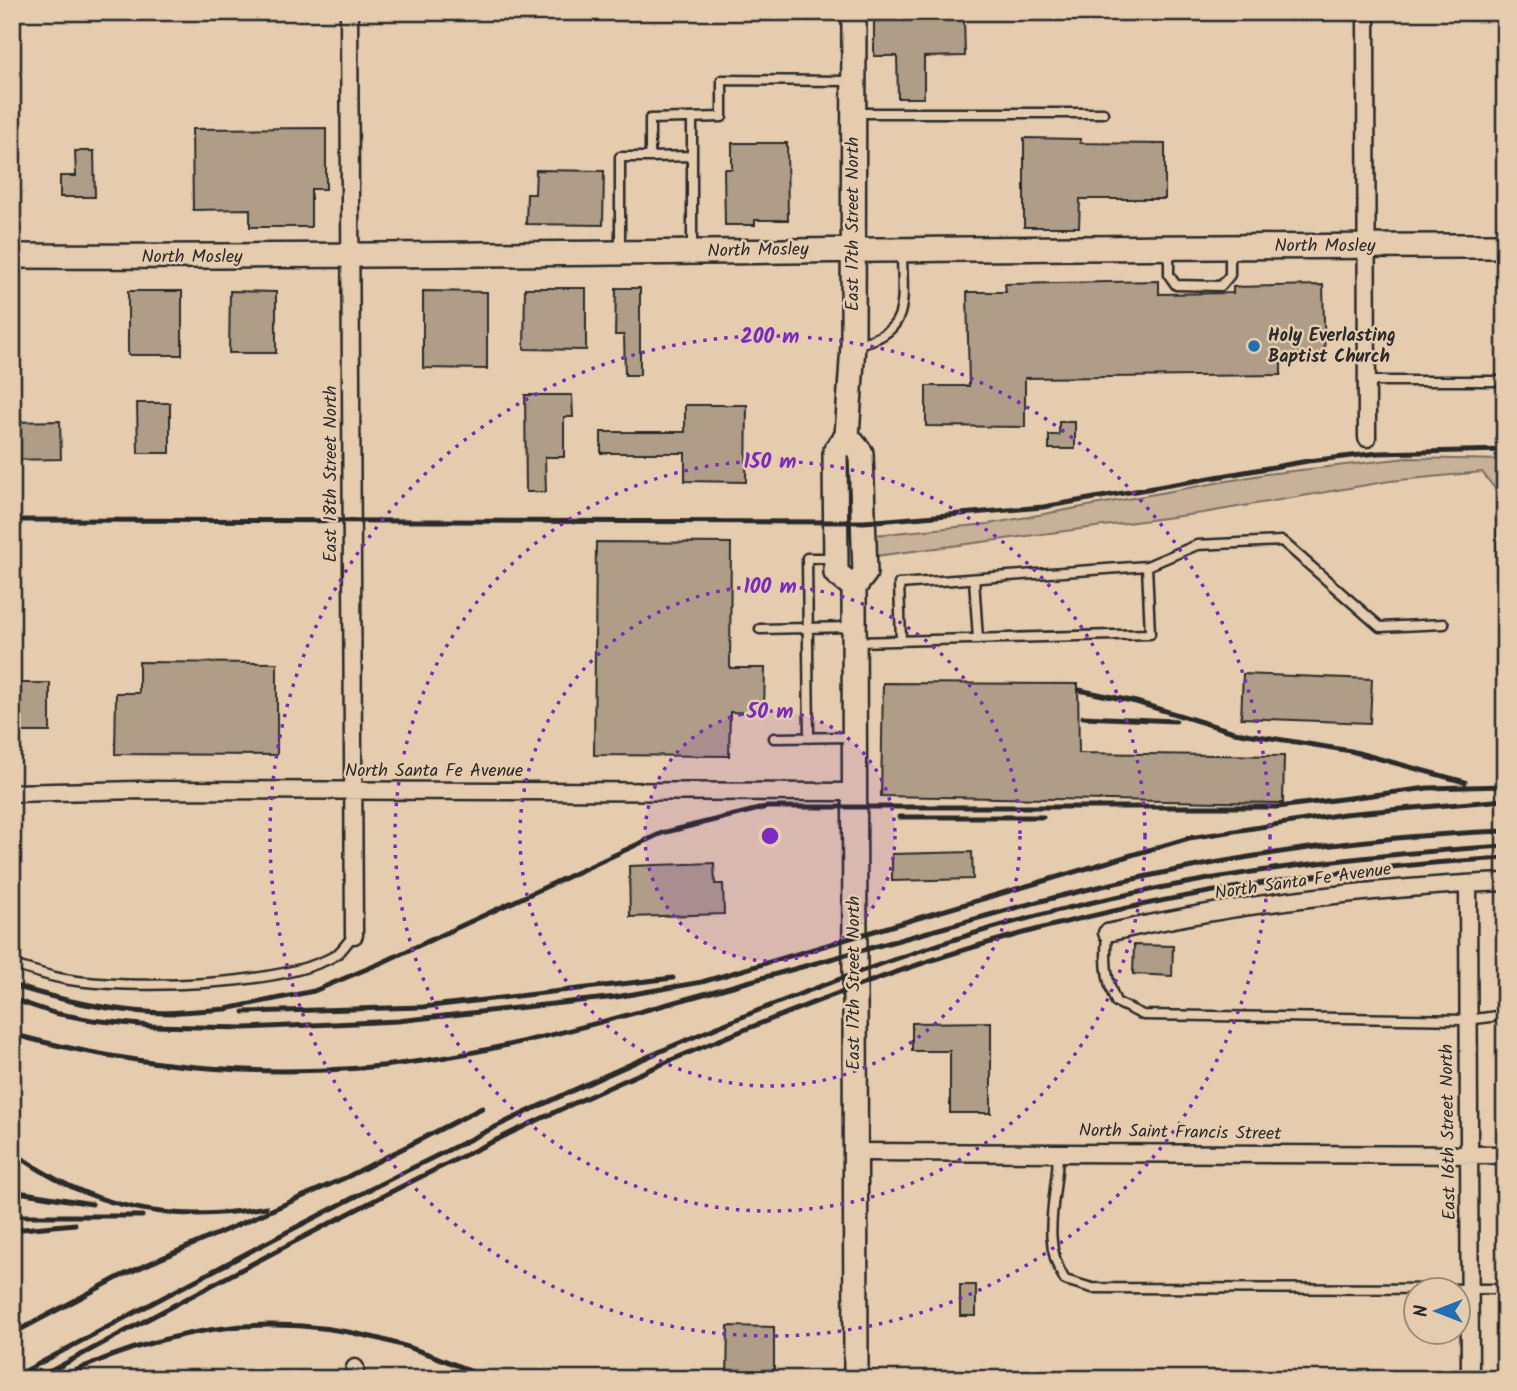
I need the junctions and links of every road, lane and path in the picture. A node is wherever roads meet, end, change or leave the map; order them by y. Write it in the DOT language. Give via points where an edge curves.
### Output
graph roads {
  1 [pos="349,12"];
  2 [pos="854,12"];
  3 [pos="1366,12"];
  4 [pos="853,82"];
  5 [pos="853,113"];
  6 [pos="1103,113"];
  7 [pos="692,118"];
  8 [pos="692,156"];
  9 [pos="650,157"];
  10 [pos="1367,246"];
  11 [pos="1505,246"];
  12 [pos="1169,247"];
  13 [pos="1230,247"];
  14 [pos="853,249"];
  15 [pos="902,249"];
  16 [pos="692,252"];
  17 [pos="620,253"];
  18 [pos="12,256"];
  19 [pos="350,257"];
  20 [pos="853,345"];
  21 [pos="1505,381"];
  22 [pos="1367,382"];
  23 [pos="847,436"];
  24 [pos="1367,438"];
  25 [pos="835,558"];
  26 [pos="1147,566"];
  27 [pos="974,579"];
  28 [pos="855,587"];
  29 [pos="1444,624"];
  30 [pos="808,628"];
  31 [pos="760,629"];
  32 [pos="854,635"];
  33 [pos="978,639"];
  34 [pos="901,641"];
  35 [pos="809,737"];
  36 [pos="855,737"];
  37 [pos="774,738"];
  38 [pos="352,790"];
  39 [pos="856,792"];
  40 [pos="12,793"];
  41 [pos="1505,882"];
  42 [pos="1468,885"];
  43 [pos="1107,933"];
  44 [pos="354,935"];
  45 [pos="12,965"];
  46 [pos="1505,1015"];
  47 [pos="1467,1020"];
  48 [pos="854,1152"];
  49 [pos="1058,1152"];
  50 [pos="1505,1155"];
  51 [pos="1469,1156"];
  52 [pos="1469,1276"];
  53 [pos="1402,1289"];
  54 [pos="1472,1289"];
  55 [pos="1505,1289"];
  56 [pos="1470,1346"];
  57 [pos="856,1379"];
  58 [pos="1470,1379"];
  1 -- 19 [label="street, East 18th Street North"];
  2 -- 4 [label="street, East 17th Street North"];
  3 -- 10 [label="street"];
  4 -- 5 [label="street, East 17th Street North"];
  4 -- 7 [label="lane" via="722,80 722,117"];
  5 -- 6 [label="lane"];
  5 -- 14 [label="street, East 17th Street North"];
  7 -- 8 [label="lane"];
  7 -- 9 [label="lane" via="650,119"];
  8 -- 9 [label="lane"];
  8 -- 16 [label="lane"];
  9 -- 17 [label="lane" via="620,157"];
  10 -- 11 [label="street, North Mosley"];
  10 -- 13 [label="street, North Mosley"];
  10 -- 22 [label="street"];
  12 -- 13 [label="street, North Mosley"];
  12 -- 13 [label="lane" via="1169,275 1176,285 1221,286 1230,275"];
  12 -- 15 [label="street, North Mosley"];
  14 -- 15 [label="street, North Mosley"];
  14 -- 16 [label="street, North Mosley"];
  14 -- 20 [label="street, East 17th Street North"];
  15 -- 20 [label="lane" via="901,311 896,326 886,336"];
  16 -- 17 [label="street, North Mosley"];
  17 -- 19 [label="street, North Mosley"];
  18 -- 19 [label="street, North Mosley"];
  19 -- 38 [label="street, East 18th Street North"];
  20 -- 23 [label="street, East 17th Street North"];
  21 -- 22 [label="lane"];
  22 -- 24 [label="street"];
  23 -- 25 [label="street, East 17th Street North" via="835,452"];
  23 -- 28 [label="street, East 17th Street North" via="861,453 865,573"];
  25 -- 28 [label="street" via="836,573"];
  25 -- 30 [label="lane" via="807,558"];
  26 -- 27 [label="lane"];
  26 -- 29 [label="lane" via="1197,545 1282,541 1380,627"];
  26 -- 33 [label="lane" via="1150,634"];
  27 -- 33 [label="lane"];
  27 -- 34 [label="lane" via="900,584"];
  28 -- 32 [label="street, East 17th Street North"];
  30 -- 31 [label="lane"];
  30 -- 32 [label="lane"];
  30 -- 35 [label="lane"];
  32 -- 34 [label="lane"];
  32 -- 36 [label="street, East 17th Street North"];
  33 -- 34 [label="lane"];
  35 -- 36 [label="lane"];
  35 -- 37 [label="lane"];
  36 -- 39 [label="street, East 17th Street North"];
  38 -- 39 [label="street, North Santa Fe Avenue"];
  38 -- 40 [label="street, North Santa Fe Avenue"];
  38 -- 44 [label="street, East 18th Street North"];
  39 -- 48 [label="street, East 17th Street North"];
  41 -- 42 [label="street, North Santa Fe Avenue"];
  42 -- 43 [label="street, North Santa Fe Avenue" via="1388,888 1304,899"];
  42 -- 47 [label="street, East 16th Street North"];
  43 -- 47 [label="lane" via="1104,970 1110,989 1116,1002 1143,1014"];
  44 -- 45 [label="lane" via="338,954 317,963 243,981 127,984 65,979"];
  46 -- 47 [label="lane"];
  47 -- 51 [label="street, East 16th Street North"];
  48 -- 49 [label="street, North Saint Francis Street"];
  48 -- 57 [label="street, East 17th Street North"];
  49 -- 51 [label="street, North Saint Francis Street"];
  49 -- 53 [label="lane" via="1051,1244 1054,1263 1065,1280 1092,1287"];
  50 -- 51 [label="street, North Saint Francis Street"];
  51 -- 52 [label="street, East 16th Street North"];
  54 -- 55 [label="lane"];
  56 -- 58 [label="street, East 16th Street North"];
}
